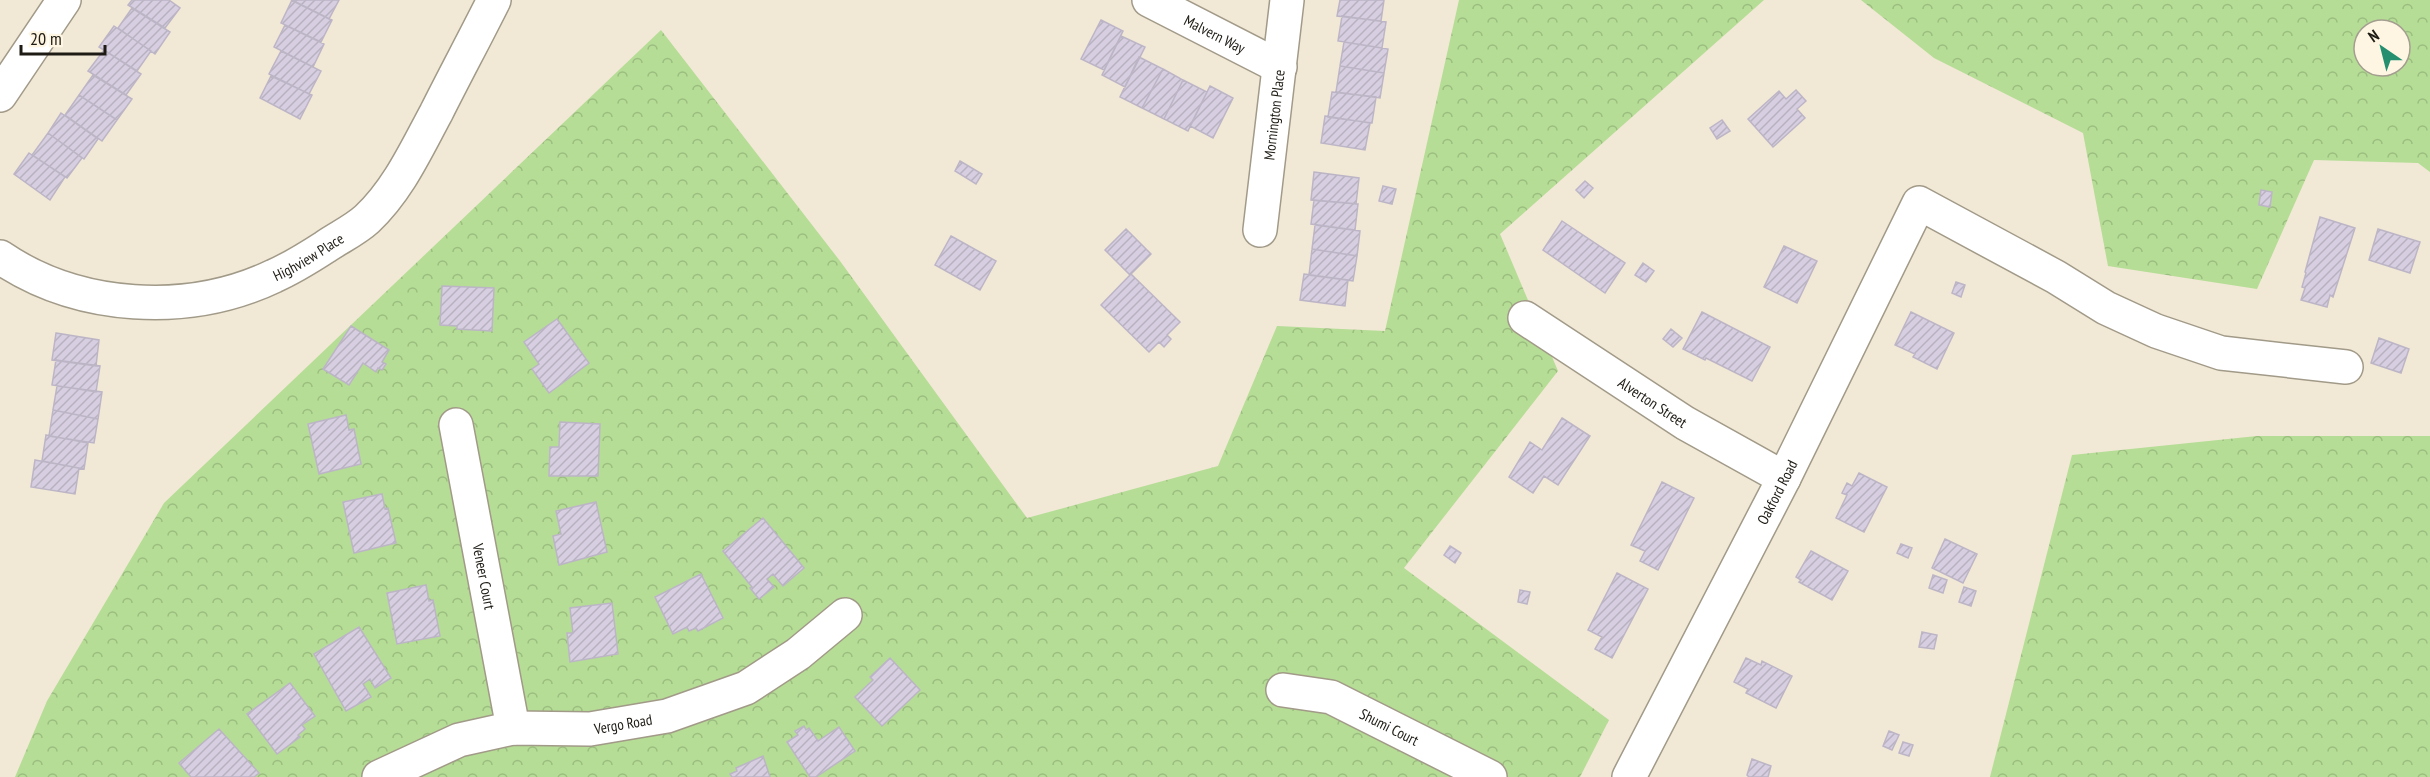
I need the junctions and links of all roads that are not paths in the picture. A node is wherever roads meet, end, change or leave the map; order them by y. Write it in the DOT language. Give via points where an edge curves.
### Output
graph roads {
  1 [pos="64,0"];
  2 [pos="494,0"];
  3 [pos="1149,0"];
  4 [pos="1287,0"];
  5 [pos="1280,67"];
  6 [pos="0,95"];
  7 [pos="1260,230"];
  8 [pos="0,257"];
  9 [pos="1525,318"];
  10 [pos="2346,367"];
  11 [pos="456,425"];
  12 [pos="1784,478"];
  13 [pos="845,615"];
  14 [pos="1283,690"];
  15 [pos="513,728"];
  16 [pos="379,777"];
  17 [pos="1490,777"];
  18 [pos="1629,777"];
  1 -- 6 [label="street"];
  2 -- 8 [label="street, Highview Place" via="404,174 366,220 272,278 186,301 116,301 55,286 29,276"];
  3 -- 5 [label="street, Malvern Way"];
  4 -- 5 [label="street, Mornington Place"];
  5 -- 7 [label="street, Mornington Place"];
  9 -- 12 [label="street, Alverton Street" via="1685,423"];
  10 -- 12 [label="street, Oakford Road" via="2221,353 2156,331 2106,308 1919,203"];
  11 -- 15 [label="street, Veneer Court"];
  12 -- 18 [label="street, Oakford Road"];
  13 -- 15 [label="street, Vergo Road" via="798,654 746,688 667,716 590,729"];
  14 -- 17 [label="street, Shumi Court" via="1331,697"];
  15 -- 16 [label="street, Vergo Road" via="459,740"];
}
